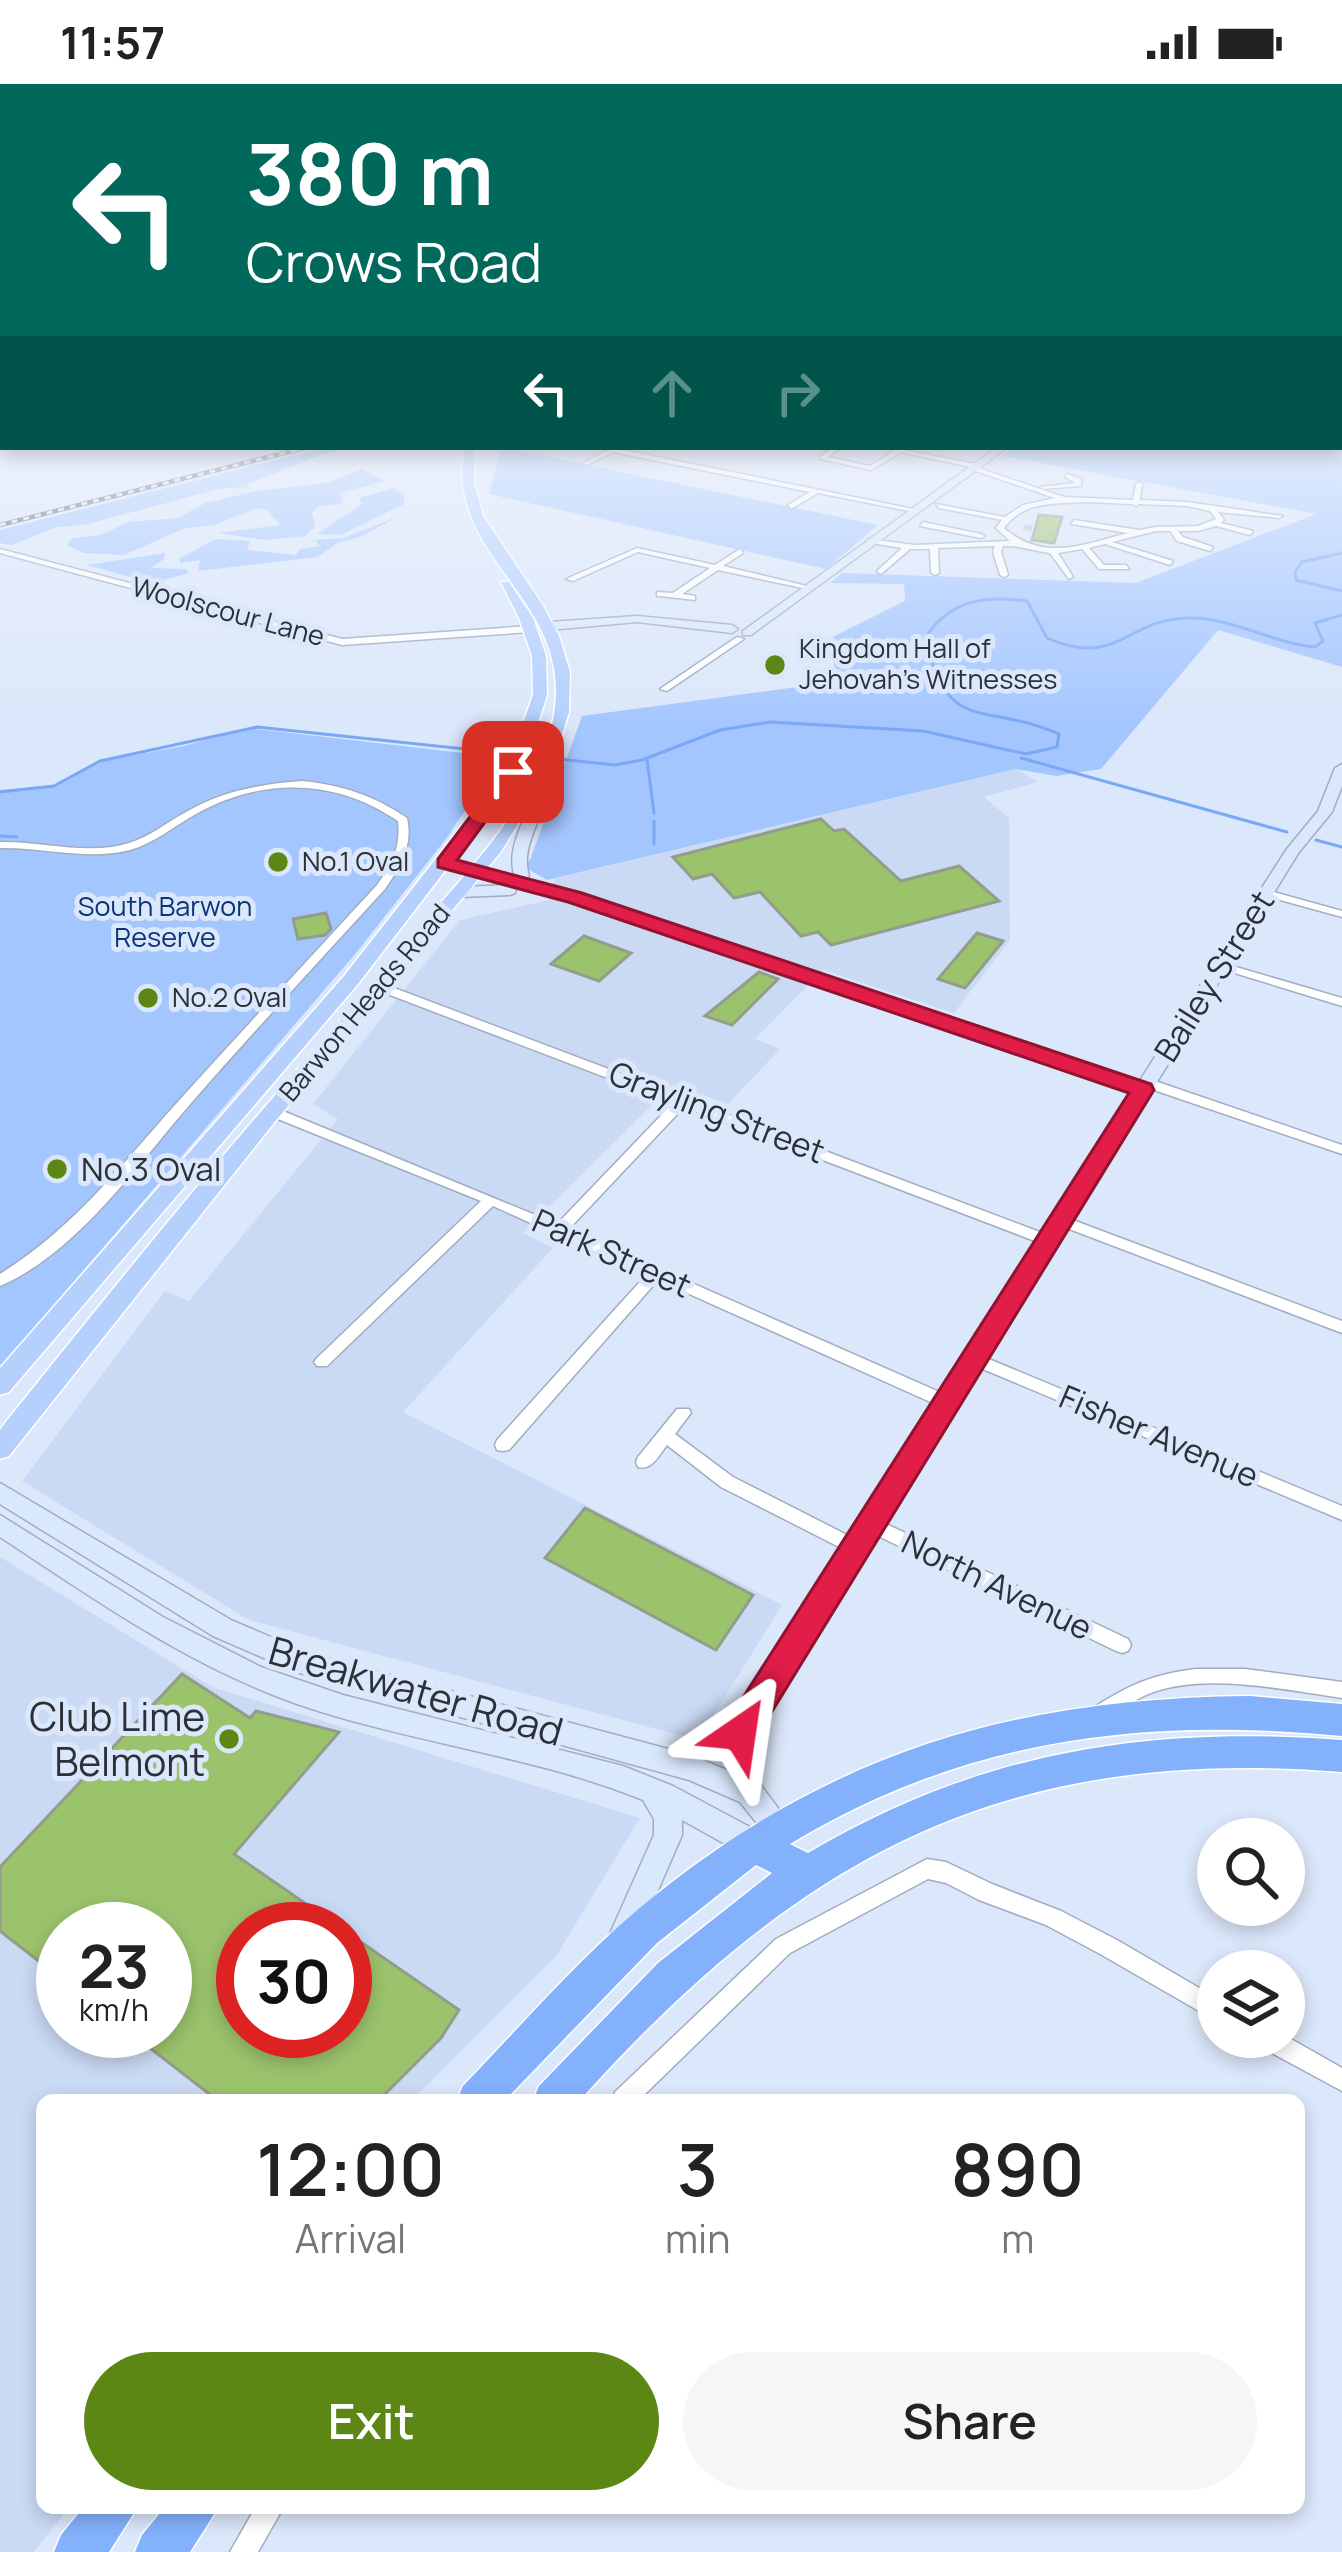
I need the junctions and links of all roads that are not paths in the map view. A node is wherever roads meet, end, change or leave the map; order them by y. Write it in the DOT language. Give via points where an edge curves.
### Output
graph roads {
  1 [pos="457,495"];
  2 [pos="469,495"];
  3 [pos="808,495"];
  4 [pos="841,495"];
  5 [pos="935,495"];
  6 [pos="1031,495"];
  7 [pos="1072,495"];
  8 [pos="1137,495"];
  9 [pos="1192,495"];
  10 [pos="1084,497"];
  11 [pos="1136,504"];
  12 [pos="1190,504"];
  13 [pos="939,506"];
  14 [pos="791,507"];
  15 [pos="1024,507"];
  16 [pos="1212,509"];
  17 [pos="914,510"];
  18 [pos="1156,515"];
  19 [pos="1279,516"];
  20 [pos="1028,520"];
  21 [pos="1003,522"];
  22 [pos="1074,522"];
  23 [pos="923,524"];
  24 [pos="1217,524"];
  25 [pos="1172,528"];
  26 [pos="1156,529"];
  27 [pos="1026,532"];
  28 [pos="1138,532"];
  29 [pos="1250,533"];
  30 [pos="984,537"];
  31 [pos="872,540"];
  32 [pos="1000,542"];
  33 [pos="1020,542"];
  34 [pos="962,543"];
  35 [pos="1108,543"];
  36 [pos="908,546"];
  37 [pos="934,546"];
  38 [pos="1033,546"];
  39 [pos="1051,548"];
  40 [pos="1085,548"];
  41 [pos="1210,549"];
  42 [pos="0,551"];
  43 [pos="740,551"];
  44 [pos="1171,563"];
  45 [pos="715,566"];
  46 [pos="1126,567"];
  47 [pos="881,572"];
  48 [pos="935,573"];
  49 [pos="1004,575"];
  50 [pos="1069,577"];
  51 [pos="570,579"];
  52 [pos="807,587"];
  53 [pos="660,594"];
  54 [pos="677,594"];
  55 [pos="692,598"];
  56 [pos="657,620"];
  57 [pos="531,629"];
  58 [pos="552,632"];
  59 [pos="733,634"];
  60 [pos="664,689"];
  61 [pos="1342,768"];
  62 [pos="541,775"];
  63 [pos="0,845"];
  64 [pos="445,863"];
  65 [pos="478,869"];
  66 [pos="527,884"];
  67 [pos="460,892"];
  68 [pos="1266,893"];
  69 [pos="575,898"];
  70 [pos="1342,914"];
  71 [pos="1220,965"];
  72 [pos="381,987"];
  73 [pos="1342,1002"];
  74 [pos="1145,1086"];
  75 [pos="684,1099"];
  76 [pos="273,1112"];
  77 [pos="1342,1150"];
  78 [pos="491,1200"];
  79 [pos="1064,1222"];
  80 [pos="560,1229"];
  81 [pos="1051,1242"];
  82 [pos="657,1272"];
  83 [pos="0,1280"];
  84 [pos="1342,1327"];
  85 [pos="976,1360"];
  86 [pos="322,1362"];
  87 [pos="3,1380"];
  88 [pos="949,1403"];
  89 [pos="683,1413"];
  90 [pos="665,1435"];
  91 [pos="503,1445"];
  92 [pos="0,1449"];
  93 [pos="644,1462"];
  94 [pos="0,1492"];
  95 [pos="1342,1513"];
  96 [pos="0,1525"];
  97 [pos="872,1525"];
  98 [pos="857,1548"];
  99 [pos="1122,1645"];
  100 [pos="1342,1690"];
  101 [pos="1097,1716"];
  102 [pos="1342,1720"];
  103 [pos="466,1722"];
  104 [pos="740,1733"];
  105 [pos="1342,1756"];
  106 [pos="652,1790"];
  107 [pos="766,1835"];
  108 [pos="807,1872"];
  109 [pos="612,1960"];
  110 [pos="1197,1999"];
  111 [pos="1303,2058"];
  112 [pos="1342,2080"];
  113 [pos="483,2094"];
  114 [pos="559,2094"];
  115 [pos="629,2094"];
  116 [pos="108,2514"];
  117 [pos="189,2514"];
  118 [pos="266,2514"];
  119 [pos="78,2552"];
  120 [pos="159,2552"];
  121 [pos="243,2552"];
  1 -- 57 [label="main road, Barwon Heads Road" via="461,515"];
  2 -- 58 [label="main road, Barwon Heads Road"];
  3 -- 14 [label="street"];
  4 -- 17 [label="street"];
  5 -- 17 [label="street"];
  6 -- 15 [label="street"];
  7 -- 10 [label="street"];
  8 -- 11 [label="street"];
  9 -- 12 [label="street"];
  10 -- 11 [label="street"];
  10 -- 15 [label="street"];
  11 -- 12 [label="street"];
  12 -- 16 [label="street"];
  13 -- 21 [label="street"];
  15 -- 20 [label="street"];
  15 -- 21 [label="street"];
  16 -- 19 [label="street"];
  16 -- 24 [label="street"];
  17 -- 31 [label="street"];
  18 -- 26 [label="street"];
  21 -- 30 [label="street"];
  21 -- 33 [label="street" via="1005,534"];
  22 -- 28 [label="street"];
  23 -- 30 [label="street"];
  24 -- 25 [label="street"];
  24 -- 29 [label="street"];
  25 -- 26 [label="street"];
  25 -- 41 [label="street"];
  26 -- 28 [label="street"];
  27 -- 33 [label="street"];
  28 -- 35 [label="street"];
  30 -- 34 [label="street"];
  31 -- 36 [label="street"];
  31 -- 52 [label="street"];
  32 -- 34 [label="street"];
  32 -- 38 [label="street"];
  32 -- 49 [label="street"];
  33 -- 38 [label="street"];
  34 -- 37 [label="street"];
  35 -- 40 [label="street"];
  35 -- 44 [label="street"];
  36 -- 37 [label="street"];
  36 -- 47 [label="street"];
  37 -- 48 [label="street"];
  38 -- 39 [label="street"];
  39 -- 40 [label="street"];
  39 -- 50 [label="street"];
  40 -- 46 [label="street" via="1104,568"];
  42 -- 57 [label="street, Woolscour Lane" via="342,643"];
  43 -- 45 [label="street"];
  45 -- 51 [label="street" via="637,550"];
  45 -- 52 [label="street"];
  45 -- 54 [label="street"];
  52 -- 59 [label="street"];
  53 -- 54 [label="street"];
  54 -- 55 [label="street"];
  56 -- 58 [label="street"];
  56 -- 58 [label="street"];
  56 -- 59 [label="street"];
  57 -- 58 [label="main road"];
  57 -- 64 [label="main road, Barwon Heads Road" via="540,695 527,739 515,769"];
  58 -- 62 [label="main road, Barwon Heads Road" via="562,704"];
  59 -- 60 [label="street"];
  61 -- 68 [label="street, Bailey Street" via="1325,812"];
  62 -- 65 [label="main road, Barwon Heads Road"];
  62 -- 66 [label="street" via="542,798 517,864"];
  63 -- 83 [label="street" via="130,847 216,801 304,785 363,792 404,820 406,836 381,887 107,1197"];
  64 -- 65 [label="main road"];
  64 -- 87 [label="main road, Barwon Heads Road"];
  65 -- 66 [label="street"];
  65 -- 67 [label="main road, Barwon Heads Road"];
  66 -- 67 [label="street"];
  66 -- 69 [label="street"];
  66 -- 69 [label="street"];
  67 -- 72 [label="main road, Barwon Heads Road"];
  68 -- 70 [label="street"];
  68 -- 71 [label="street, Bailey Street"];
  69 -- 74 [label="street"];
  71 -- 73 [label="street"];
  71 -- 74 [label="street, Bailey Street"];
  72 -- 75 [label="street, Grayling Street"];
  72 -- 76 [label="main road, Barwon Heads Road"];
  74 -- 77 [label="street"];
  74 -- 79 [label="street, Bailey Street"];
  75 -- 80 [label="street"];
  75 -- 81 [label="street, Grayling Street"];
  76 -- 78 [label="street, Park Street"];
  76 -- 92 [label="main road, Barwon Heads Road"];
  78 -- 80 [label="street, Park Street"];
  78 -- 86 [label="street"];
  79 -- 81 [label="street, Bailey Street"];
  79 -- 84 [label="street"];
  80 -- 82 [label="street, Park Street"];
  81 -- 85 [label="street, Bailey Street"];
  82 -- 88 [label="street, Park Street"];
  82 -- 91 [label="street"];
  85 -- 88 [label="street, Bailey Street"];
  85 -- 95 [label="street, Fisher Avenue"];
  88 -- 97 [label="street, Bailey Street"];
  89 -- 90 [label="street"];
  90 -- 93 [label="street"];
  90 -- 98 [label="street" via="727,1482"];
  94 -- 103 [label="street, Breakwater Road" via="248,1642"];
  96 -- 103 [label="street, Breakwater Road" via="241,1670 302,1693"];
  97 -- 98 [label="street, Bailey Street"];
  97 -- 99 [label="street, North Avenue"];
  98 -- 104 [label="street, Bailey Street"];
  100 -- 101 [label="street" via="1168,1681"];
  101 -- 102 [label="highway" via="1255,1712"];
  101 -- 107 [label="highway" via="911,1762"];
  103 -- 106 [label="street, Breakwater Road"];
  103 -- 107 [label="street, Breakwater Road" via="711,1776 752,1795"];
  105 -- 108 [label="highway" via="1193,1748 1088,1761 951,1801"];
  106 -- 107 [label="street, Breakwater Road"];
  106 -- 109 [label="street" via="668,1834"];
  107 -- 108 [label="highway"];
  107 -- 109 [label="highway"];
  108 -- 114 [label="highway" via="682,1966"];
  109 -- 113 [label="highway"];
  110 -- 115 [label="street" via="1041,1910 927,1869 811,1928 746,1978"];
  111 -- 112 [label="street"];
  116 -- 119 [label="highway"];
  117 -- 120 [label="highway"];
  118 -- 121 [label="street"];
}
